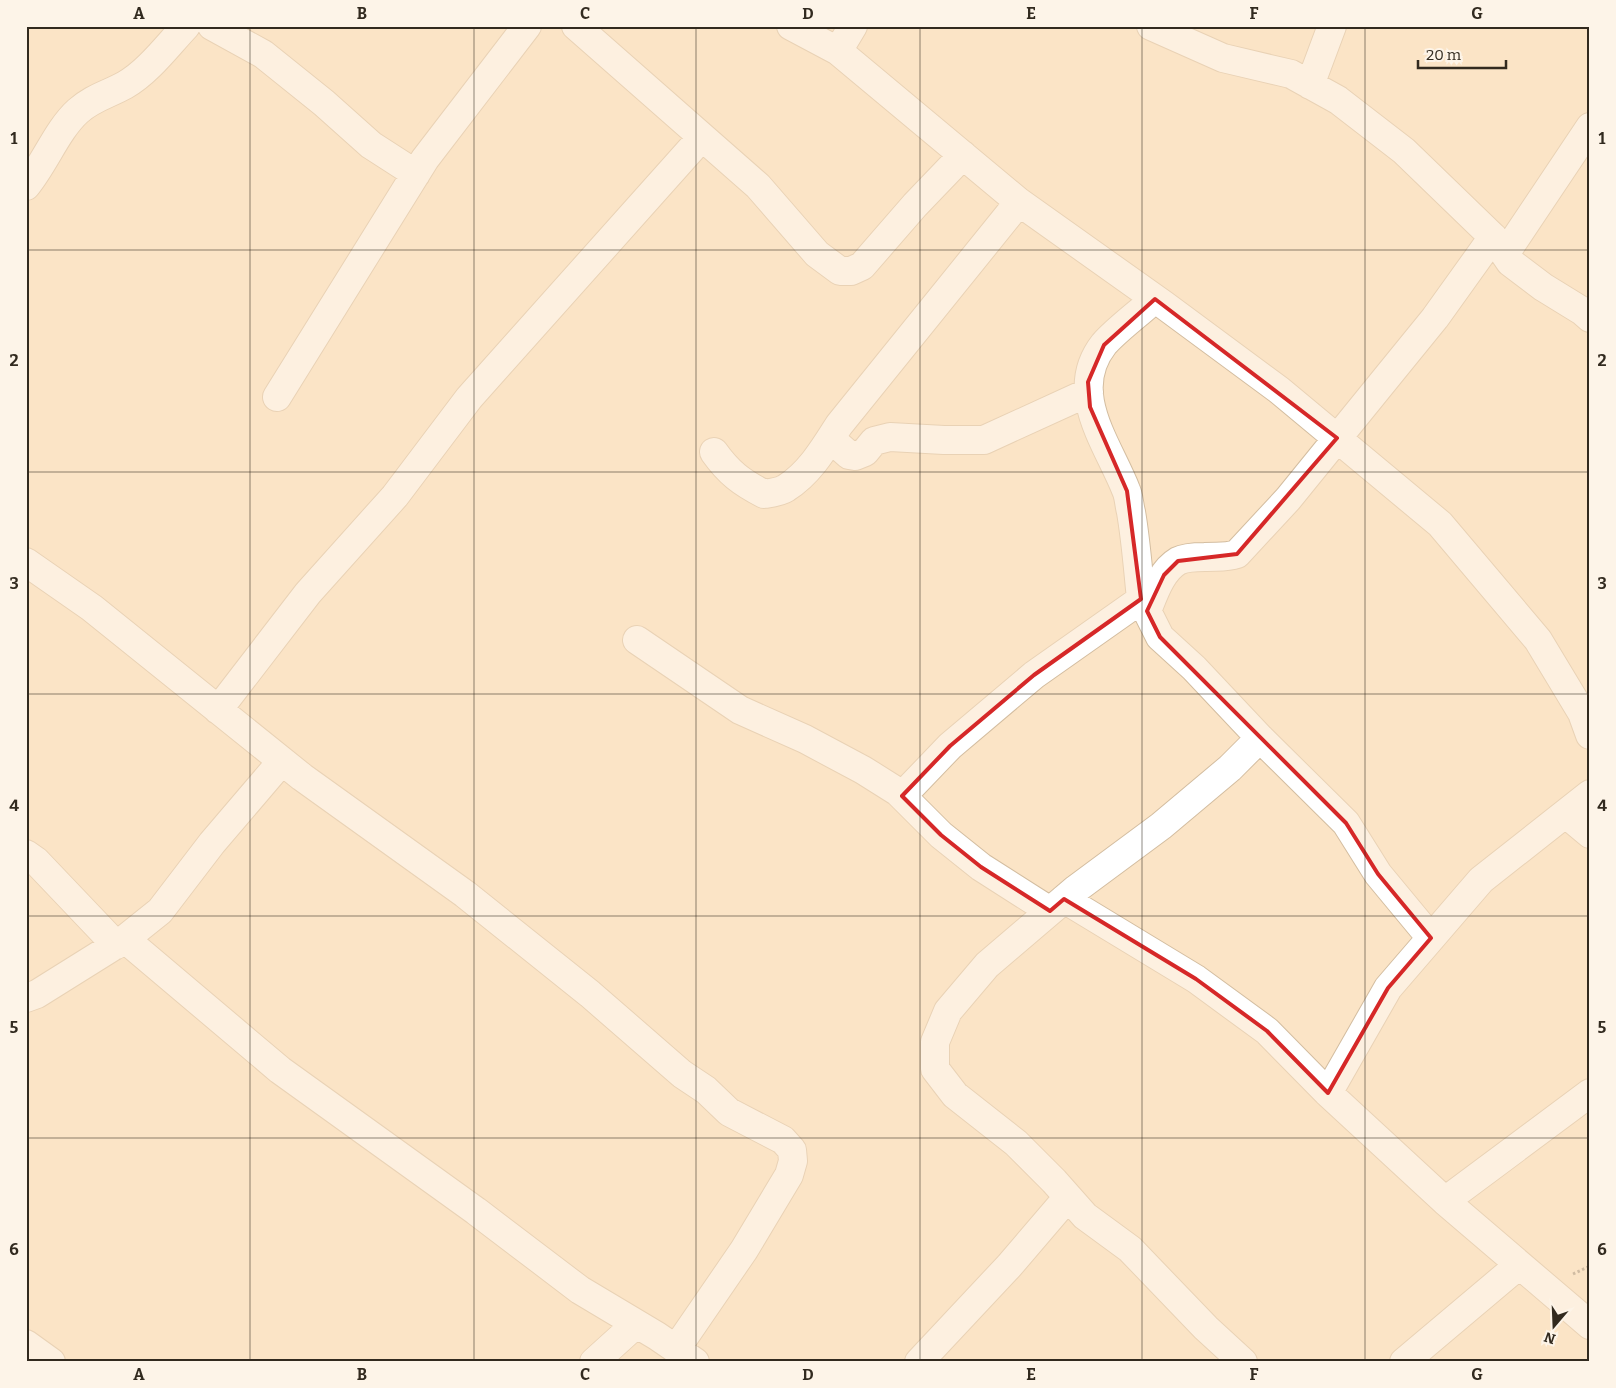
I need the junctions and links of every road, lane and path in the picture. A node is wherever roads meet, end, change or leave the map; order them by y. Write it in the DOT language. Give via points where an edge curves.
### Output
graph roads {
  1 [pos="186,26"];
  2 [pos="212,26"];
  3 [pos="527,26"];
  4 [pos="576,26"];
  5 [pos="792,26"];
  6 [pos="853,26"];
  7 [pos="1151,26"];
  8 [pos="1332,26"];
  9 [pos="838,51"];
  10 [pos="1310,85"];
  11 [pos="1590,127"];
  12 [pos="702,137"];
  13 [pos="963,155"];
  14 [pos="416,174"];
  15 [pos="26,186"];
  16 [pos="1019,202"];
  17 [pos="1499,246"];
  18 [pos="1155,299"];
  19 [pos="1590,318"];
  20 [pos="1089,392"];
  21 [pos="276,397"];
  22 [pos="831,438"];
  23 [pos="1337,438"];
  24 [pos="714,452"];
  25 [pos="26,562"];
  26 [pos="1148,594"];
  27 [pos="637,640"];
  28 [pos="218,710"];
  29 [pos="1590,735"];
  30 [pos="1260,738"];
  31 [pos="282,761"];
  32 [pos="1590,794"];
  33 [pos="902,796"];
  34 [pos="1566,814"];
  35 [pos="1590,834"];
  36 [pos="26,854"];
  37 [pos="1057,905"];
  38 [pos="1431,938"];
  39 [pos="120,942"];
  40 [pos="26,998"];
  41 [pos="1328,1092"];
  42 [pos="1590,1094"];
  43 [pos="1068,1197"];
  44 [pos="1445,1201"];
  45 [pos="1519,1266"];
  46 [pos="636,1324"];
  47 [pos="1590,1325"];
  48 [pos="26,1344"];
  49 [pos="685,1355"];
  50 [pos="51,1362"];
  51 [pos="594,1362"];
  52 [pos="920,1362"];
  53 [pos="1243,1362"];
  54 [pos="1404,1362"];
  1 -- 15 [label="street" via="152,63 126,84 91,100 78,111"];
  2 -- 14 [label="street" via="263,54 371,145"];
  3 -- 14 [label="street"];
  4 -- 12 [label="street"];
  5 -- 9 [label="street"];
  6 -- 9 [label="street"];
  7 -- 10 [label="street" via="1224,58 1291,74"];
  8 -- 10 [label="street"];
  9 -- 13 [label="street"];
  10 -- 17 [label="street" via="1338,100 1404,151"];
  11 -- 17 [label="street"];
  12 -- 13 [label="street" via="758,186 817,254 840,271 862,266"];
  12 -- 28 [label="street" via="469,398 394,496 308,593"];
  13 -- 16 [label="street"];
  14 -- 21 [label="street"];
  16 -- 18 [label="street"];
  16 -- 22 [label="street"];
  17 -- 19 [label="street" via="1510,262"];
  17 -- 23 [label="street"];
  18 -- 20 [label="street" via="1104,345 1094,362 1088,382"];
  18 -- 23 [label="street" via="1279,390"];
  20 -- 22 [label="street" via="984,440 890,437 874,441 865,452 855,456 849,455"];
  20 -- 26 [label="street" via="1090,407 1126,491"];
  22 -- 24 [label="street" via="817,459 785,489 764,494 726,469"];
  23 -- 26 [label="street" via="1288,499 1237,554 1225,558 1178,561"];
  23 -- 29 [label="street" via="1440,524 1538,640 1582,713"];
  25 -- 28 [label="street" via="92,608"];
  26 -- 30 [label="street" via="1147,611 1160,638 1194,668"];
  26 -- 33 [label="street" via="1034,675 950,746"];
  27 -- 33 [label="street" via="740,710 805,739 863,770"];
  28 -- 31 [label="street"];
  30 -- 37 [label="street" via="1161,826"];
  30 -- 38 [label="street" via="1346,823 1378,874"];
  31 -- 39 [label="street" via="212,843 160,911"];
  31 -- 49 [label="street" via="465,894 729,1112 783,1140 792,1150 789,1175"];
  32 -- 34 [label="street"];
  33 -- 37 [label="street" via="941,835 982,867"];
  34 -- 35 [label="street"];
  34 -- 38 [label="street" via="1481,880"];
  36 -- 39 [label="street"];
  37 -- 41 [label="street" via="1204,984 1267,1031"];
  37 -- 43 [label="street" via="987,965 948,1011 935,1042 935,1069 955,1095 1016,1143"];
  38 -- 41 [label="street" via="1388,988"];
  39 -- 40 [label="street" via="38,994"];
  39 -- 46 [label="street" via="280,1070 580,1290"];
  41 -- 44 [label="street"];
  42 -- 44 [label="street"];
  43 -- 52 [label="street"];
  43 -- 53 [label="street" via="1085,1216 1130,1250"];
  44 -- 45 [label="street"];
  45 -- 47 [label="street"];
  45 -- 54 [label="street"];
  46 -- 49 [label="street"];
  46 -- 51 [label="street"];
  48 -- 50 [label="street"];
}
